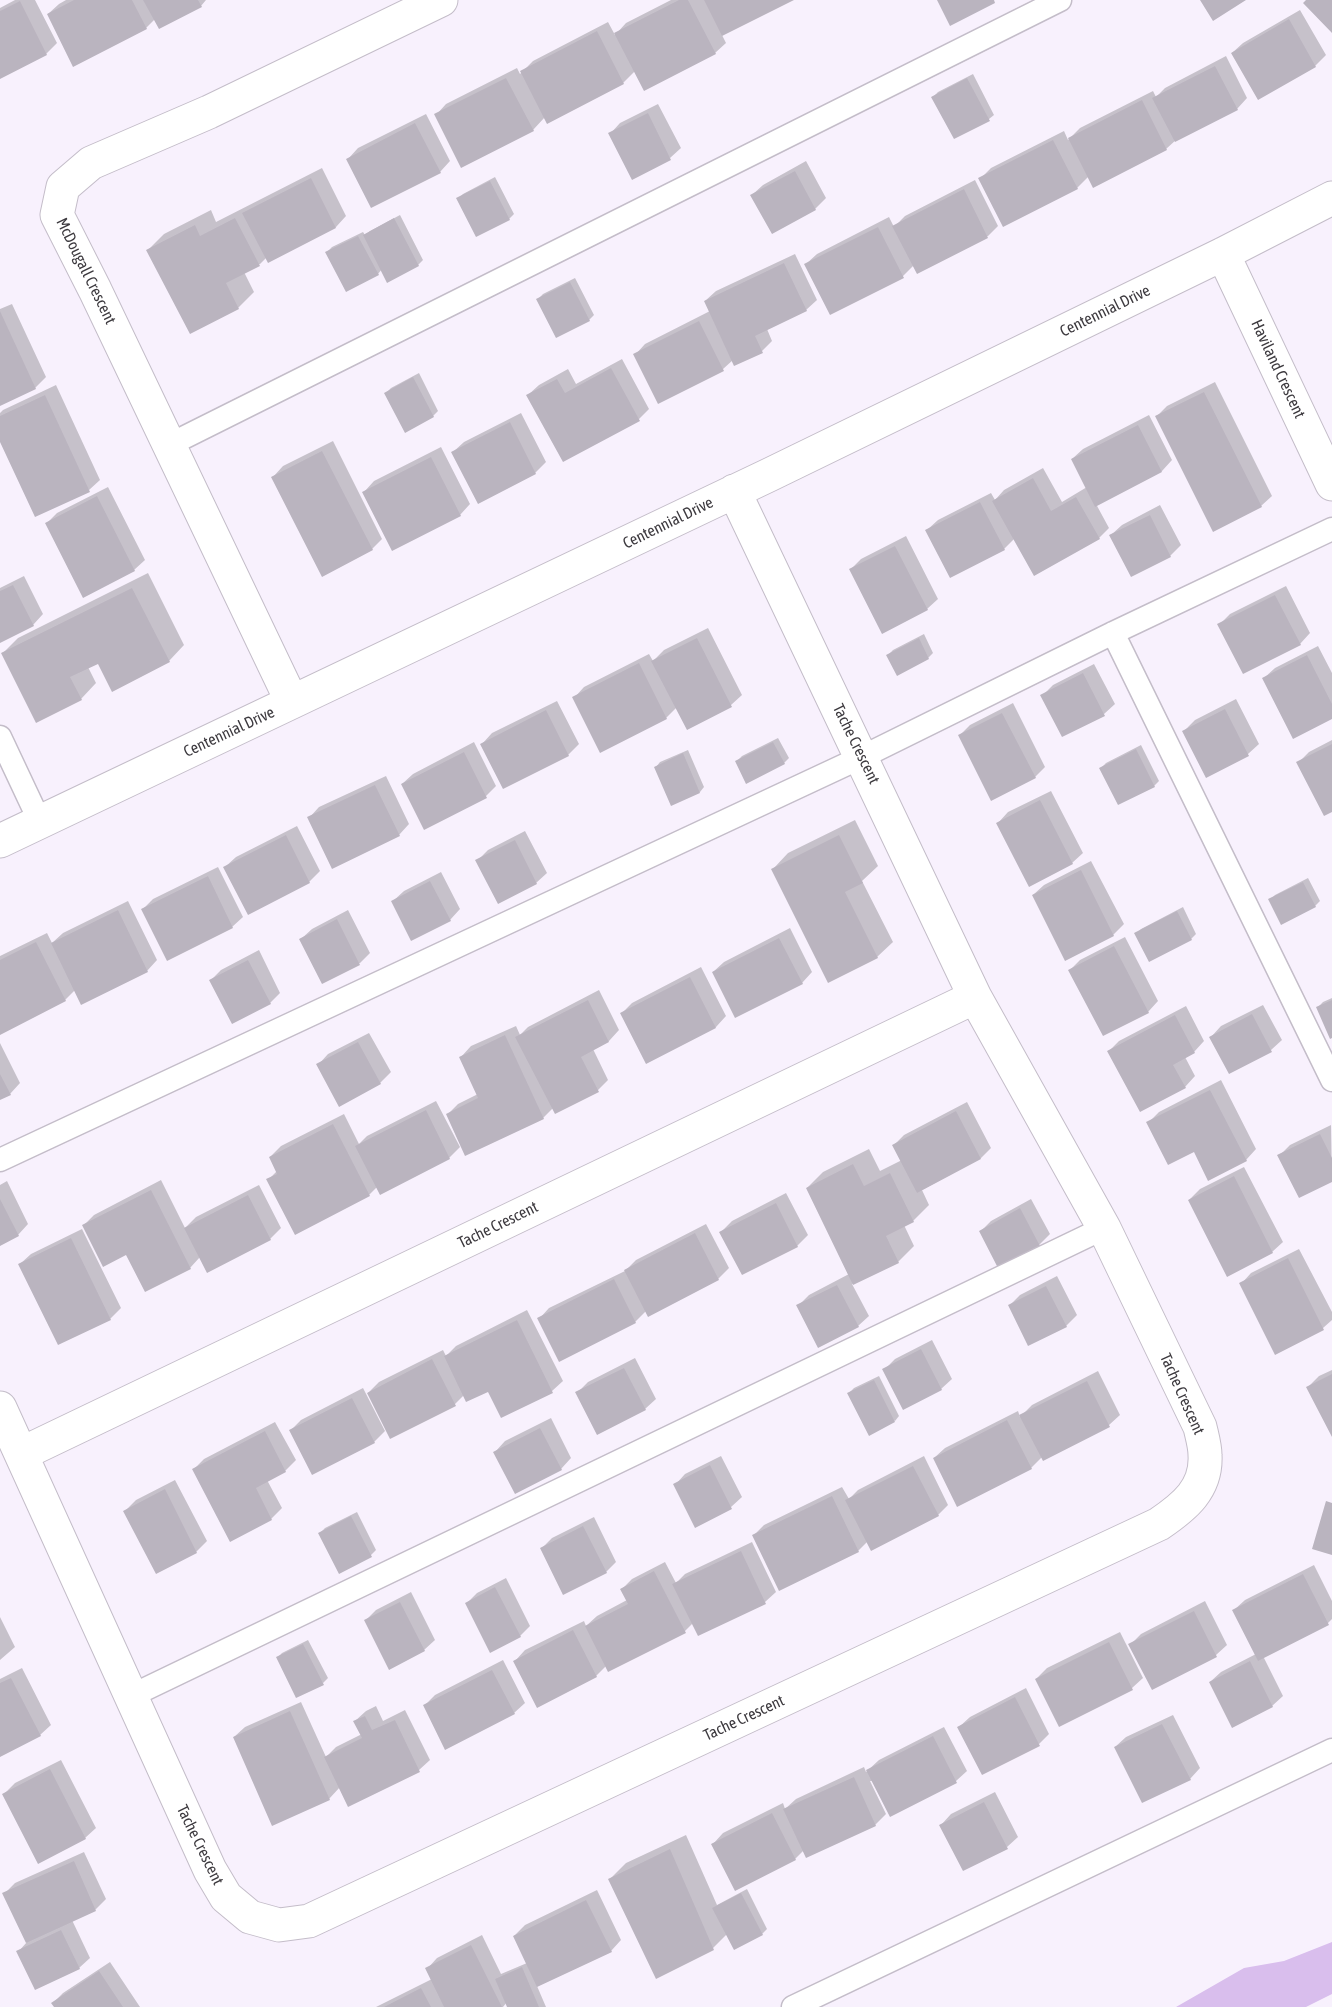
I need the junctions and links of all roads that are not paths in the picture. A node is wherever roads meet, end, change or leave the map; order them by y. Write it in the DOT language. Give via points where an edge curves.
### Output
graph roads {
  1 [pos="441,0"];
  2 [pos="1060,0"];
  3 [pos="1332,198"];
  4 [pos="1223,254"];
  5 [pos="169,445"];
  6 [pos="1332,484"];
  7 [pos="734,491"];
  8 [pos="1332,529"];
  9 [pos="1113,633"];
  10 [pos="292,702"];
  11 [pos="0,737"];
  12 [pos="862,757"];
  13 [pos="40,822"];
  14 [pos="0,840"];
  15 [pos="975,997"];
  16 [pos="1332,1080"];
  17 [pos="0,1160"];
  18 [pos="1104,1228"];
  19 [pos="0,1408"];
  20 [pos="21,1454"];
  21 [pos="131,1696"];
  22 [pos="1332,1750"];
  23 [pos="793,2007"];
  1 -- 5 [label="street, McDougall Crescent" via="91,164 63,187 57,215"];
  2 -- 5 [label="lane"];
  3 -- 4 [label="street, Centennial Drive"];
  4 -- 6 [label="street, Haviland Crescent"];
  4 -- 7 [label="street, Centennial Drive"];
  5 -- 10 [label="street, McDougall Crescent"];
  7 -- 10 [label="street, Centennial Drive"];
  7 -- 12 [label="street, Tache Crescent"];
  8 -- 9 [label="lane"];
  9 -- 12 [label="lane"];
  9 -- 16 [label="lane"];
  10 -- 13 [label="street, Centennial Drive"];
  11 -- 13 [label="lane"];
  12 -- 15 [label="street, Tache Crescent"];
  12 -- 17 [label="lane"];
  13 -- 14 [label="street, Centennial Drive"];
  15 -- 18 [label="street, Tache Crescent"];
  15 -- 20 [label="street, Tache Crescent"];
  18 -- 21 [label="lane"];
  18 -- 21 [label="street, Tache Crescent" via="1200,1427 1205,1457 1200,1485 1184,1507 1159,1524 309,1921 279,1925 250,1917 226,1897"];
  19 -- 20 [label="street, Tache Crescent"];
  20 -- 21 [label="street, Tache Crescent"];
  22 -- 23 [label="lane"];
}
